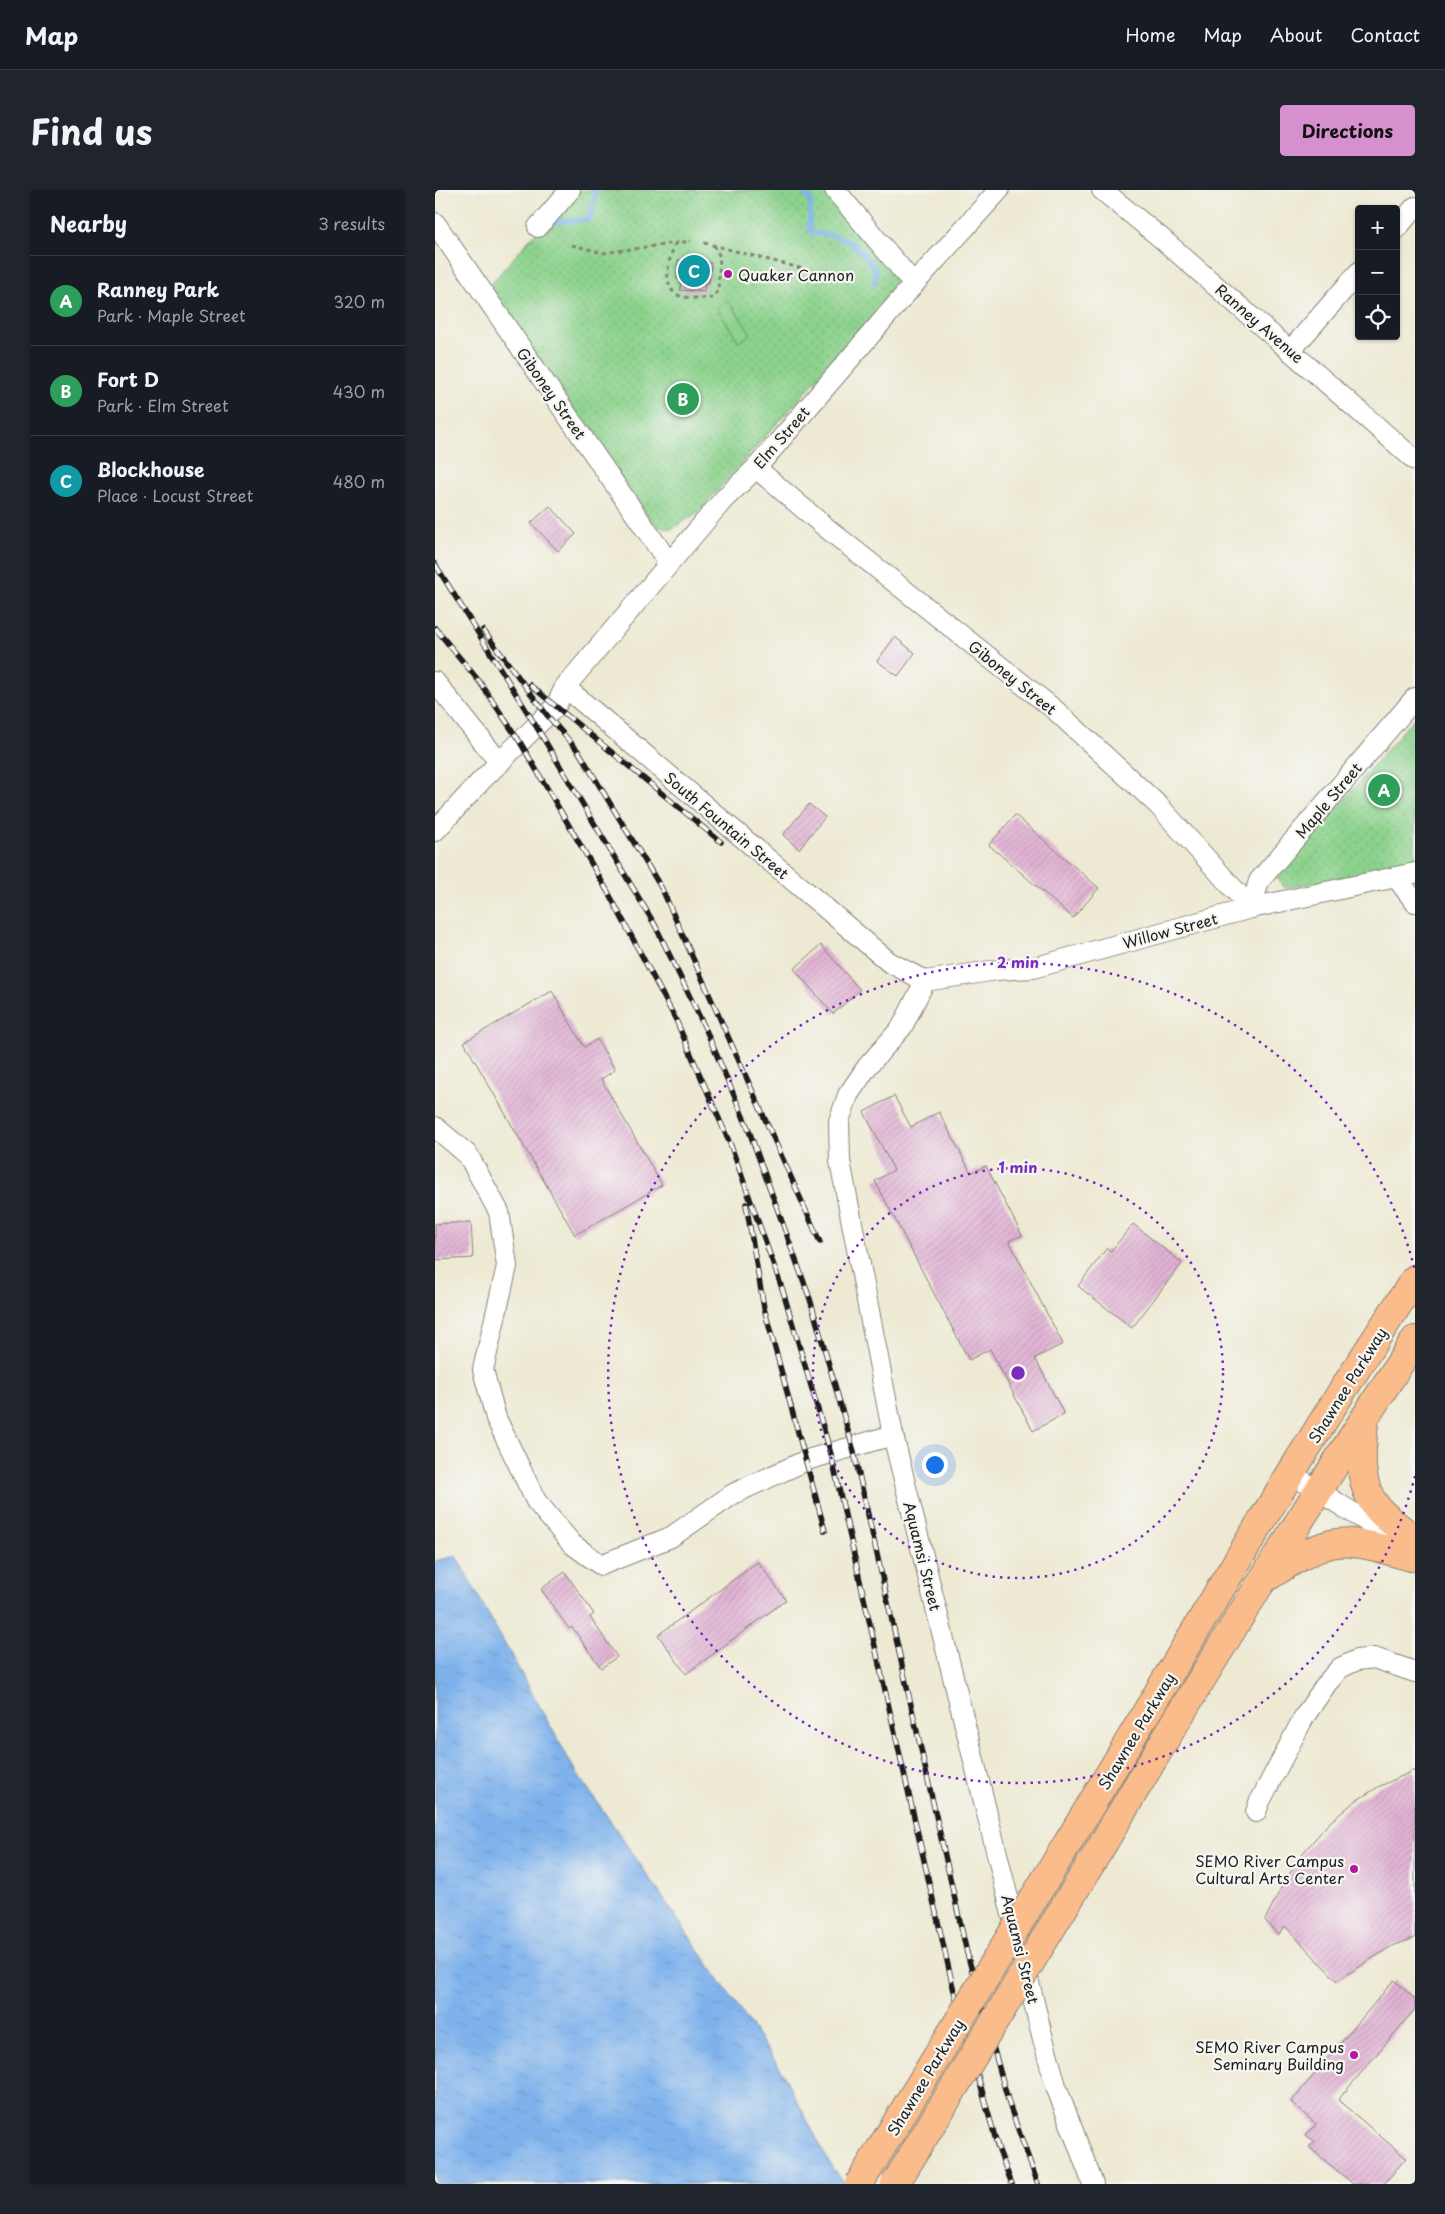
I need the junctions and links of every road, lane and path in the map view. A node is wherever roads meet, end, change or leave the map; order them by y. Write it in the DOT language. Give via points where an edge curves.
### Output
graph roads {
  1 [pos="570,190"];
  2 [pos="835,190"];
  3 [pos="999,190"];
  4 [pos="1102,190"];
  5 [pos="1415,207"];
  6 [pos="435,223"];
  7 [pos="1400,224"];
  8 [pos="538,227"];
  9 [pos="691,241"];
  10 [pos="676,243"];
  11 [pos="704,243"];
  12 [pos="572,245"];
  13 [pos="714,245"];
  14 [pos="831,276"];
  15 [pos="1355,277"];
  16 [pos="913,284"];
  17 [pos="1291,350"];
  18 [pos="1415,460"];
  19 [pos="756,468"];
  20 [pos="669,563"];
  21 [pos="435,682"];
  22 [pos="565,687"];
  23 [pos="1415,698"];
  24 [pos="499,762"];
  25 [pos="435,831"];
  26 [pos="1406,875"];
  27 [pos="1415,902"];
  28 [pos="1251,908"];
  29 [pos="925,981"];
  30 [pos="435,1127"];
  31 [pos="1415,1279"];
  32 [pos="1415,1340"];
  33 [pos="1365,1418"];
  34 [pos="893,1435"];
  35 [pos="1291,1474"];
  36 [pos="1317,1491"];
  37 [pos="1409,1547"];
  38 [pos="1263,1579"];
  39 [pos="1415,1672"];
  40 [pos="1256,1812"];
  41 [pos="859,2184"];
  42 [pos="895,2184"];
  43 [pos="1093,2184"];
  1 -- 8 [label="street"];
  2 -- 16 [label="street"];
  3 -- 16 [label="street, Elm Street"];
  4 -- 17 [label="street, Ranney Avenue"];
  5 -- 7 [label="street"];
  6 -- 20 [label="street, Giboney Street"];
  9 -- 10 [label="path"];
  10 -- 12 [label="path" via="603,253"];
  10 -- 13 [label="path" via="671,253 669,284 673,291 687,297 712,298 719,292 720,257"];
  11 -- 13 [label="path"];
  13 -- 14 [label="path"];
  15 -- 17 [label="street"];
  16 -- 19 [label="street, Elm Street"];
  17 -- 18 [label="street, Ranney Avenue"];
  19 -- 20 [label="street, Elm Street" via="723,500"];
  19 -- 28 [label="street, Giboney Street" via="823,526 1055,710 1158,805"];
  20 -- 22 [label="street, Elm Street"];
  21 -- 24 [label="street"];
  22 -- 24 [label="street, Elm Street" via="555,706"];
  22 -- 29 [label="street, South Fountain Street" via="889,962"];
  23 -- 28 [label="street, Maple Street" via="1259,880"];
  24 -- 25 [label="street, Elm Street"];
  26 -- 27 [label="street"];
  26 -- 28 [label="street, Willow Street"];
  28 -- 29 [label="street, Willow Street" via="1033,968"];
  29 -- 34 [label="street, Aquamsi Street" via="902,1026 848,1095 839,1121 840,1160"];
  30 -- 34 [label="street" via="468,1155 499,1212 507,1266 483,1370 496,1418 537,1501 572,1544 601,1565 671,1537 733,1494 807,1460"];
  31 -- 35 [label="highway, Shawnee Parkway"];
  32 -- 33 [label="highway, Shawnee Parkway"];
  33 -- 36 [label="highway, Shawnee Parkway"];
  33 -- 37 [label="highway" via="1361,1458 1366,1488 1378,1509"];
  34 -- 43 [label="street, Aquamsi Street" via="1044,2043 1056,2086"];
  35 -- 36 [label="street"];
  35 -- 41 [label="highway, Shawnee Parkway, bridge"];
  36 -- 37 [label="street"];
  36 -- 38 [label="highway, Shawnee Parkway"];
  37 -- 38 [label="highway" via="1332,1544 1302,1555"];
  38 -- 42 [label="highway, Shawnee Parkway, bridge"];
  39 -- 40 [label="street" via="1375,1658 1357,1660 1340,1668 1304,1717"];
}
